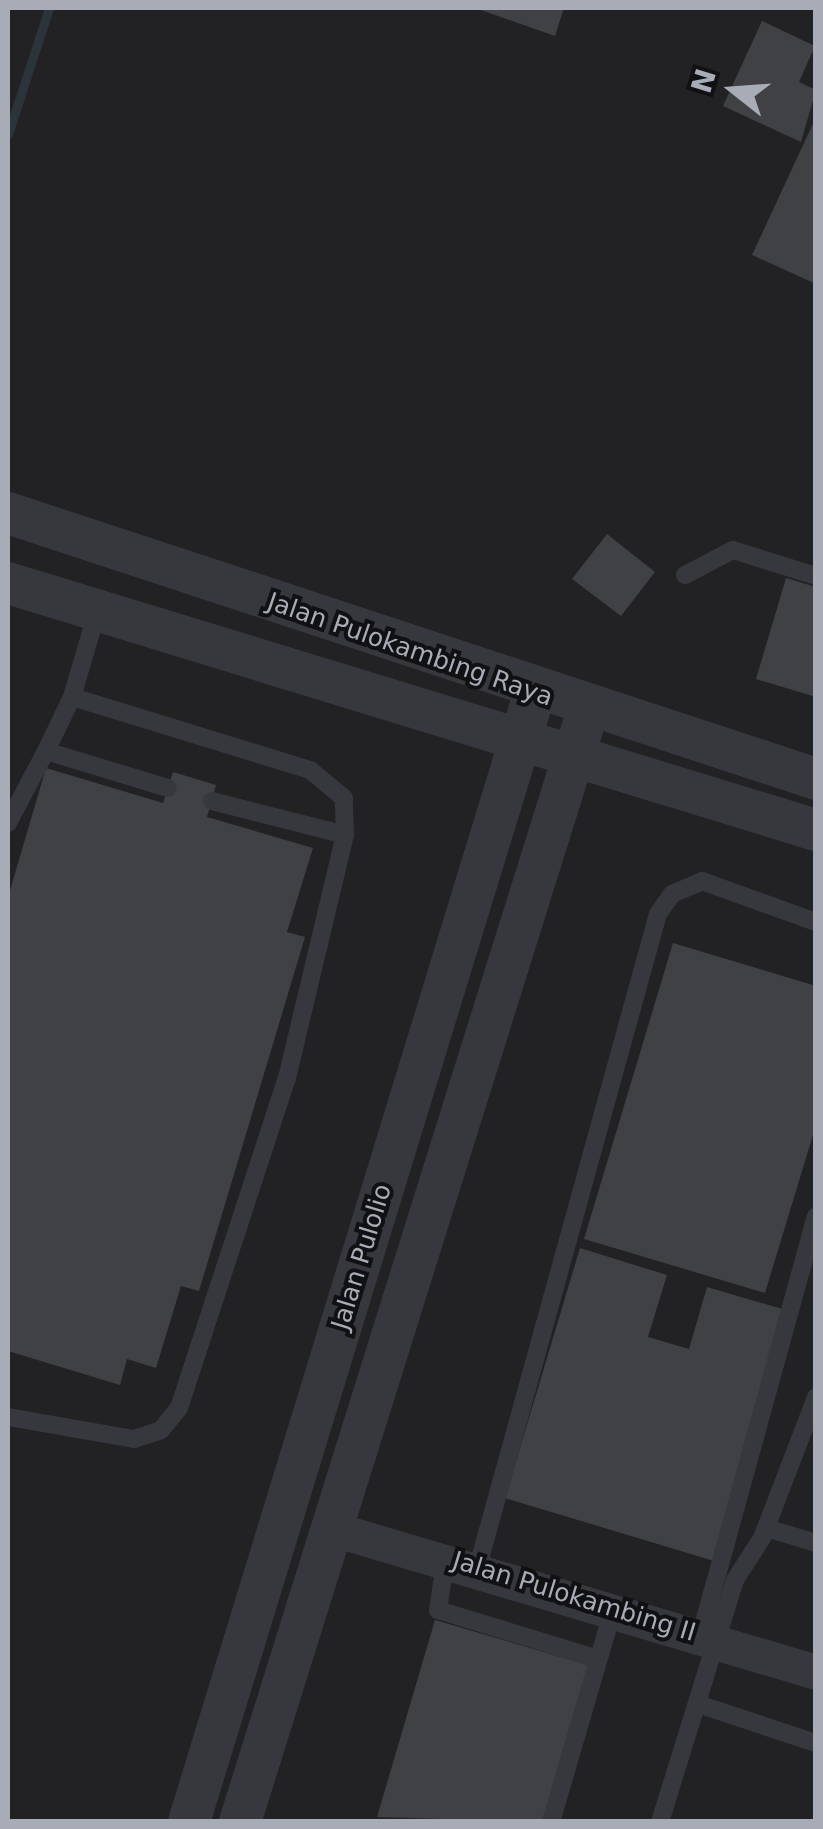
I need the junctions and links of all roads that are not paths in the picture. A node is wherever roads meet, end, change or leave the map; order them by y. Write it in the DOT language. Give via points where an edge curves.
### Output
graph roads {
  1 [pos="8,514"];
  2 [pos="685,575"];
  3 [pos="816,576"];
  4 [pos="8,583"];
  5 [pos="96,612"];
  6 [pos="534,692"];
  7 [pos="72,697"];
  8 [pos="588,710"];
  9 [pos="522,737"];
  10 [pos="46,751"];
  11 [pos="575,752"];
  12 [pos="816,780"];
  13 [pos="168,788"];
  14 [pos="212,801"];
  15 [pos="8,823"];
  16 [pos="816,830"];
  17 [pos="345,835"];
  18 [pos="816,922"];
  19 [pos="816,1217"];
  20 [pos="816,1397"];
  21 [pos="8,1417"];
  22 [pos="330,1528"];
  23 [pos="766,1528"];
  24 [pos="816,1543"];
  25 [pos="462,1561"];
  26 [pos="613,1609"];
  27 [pos="708,1639"];
  28 [pos="598,1659"];
  29 [pos="816,1672"];
  30 [pos="698,1704"];
  31 [pos="816,1744"];
  32 [pos="189,1822"];
  33 [pos="240,1822"];
  34 [pos="551,1822"];
  35 [pos="660,1822"];
  1 -- 6 [label="street, Jalan Pulokambing Raya"];
  2 -- 3 [label="lane" via="733,550"];
  4 -- 5 [label="street, Jalan Pulokambing Raya"];
  5 -- 7 [label="lane"];
  5 -- 9 [label="street, Jalan Pulokambing Raya"];
  6 -- 8 [label="street, Jalan Pulokambing Raya"];
  6 -- 9 [label="street, Jalan Pulolio"];
  7 -- 10 [label="lane"];
  7 -- 17 [label="lane" via="310,770 344,798"];
  8 -- 11 [label="street, Jalan Pulolio"];
  8 -- 12 [label="street, Jalan Pulokambing Raya"];
  9 -- 11 [label="street, Jalan Pulokambing Raya"];
  9 -- 32 [label="street, Jalan Pulolio"];
  10 -- 13 [label="lane"];
  10 -- 15 [label="lane"];
  11 -- 16 [label="street, Jalan Pulokambing Raya"];
  11 -- 22 [label="street, Jalan Pulolio"];
  14 -- 17 [label="lane"];
  17 -- 21 [label="lane" via="287,1078 179,1408 161,1430 134,1439"];
  18 -- 25 [label="lane" via="702,881 672,894 658,914"];
  19 -- 27 [label="lane"];
  20 -- 23 [label="lane"];
  22 -- 25 [label="street, Jalan Pulokambing II"];
  22 -- 33 [label="street, Jalan Pulolio"];
  23 -- 24 [label="lane"];
  23 -- 27 [label="lane"];
  25 -- 26 [label="street, Jalan Pulokambing II"];
  25 -- 28 [label="lane" via="438,1610"];
  26 -- 27 [label="street, Jalan Pulokambing II"];
  26 -- 28 [label="lane"];
  27 -- 29 [label="street, Jalan Pulokambing II"];
  27 -- 30 [label="lane"];
  28 -- 34 [label="lane"];
  30 -- 31 [label="lane"];
  30 -- 35 [label="lane"];
}
